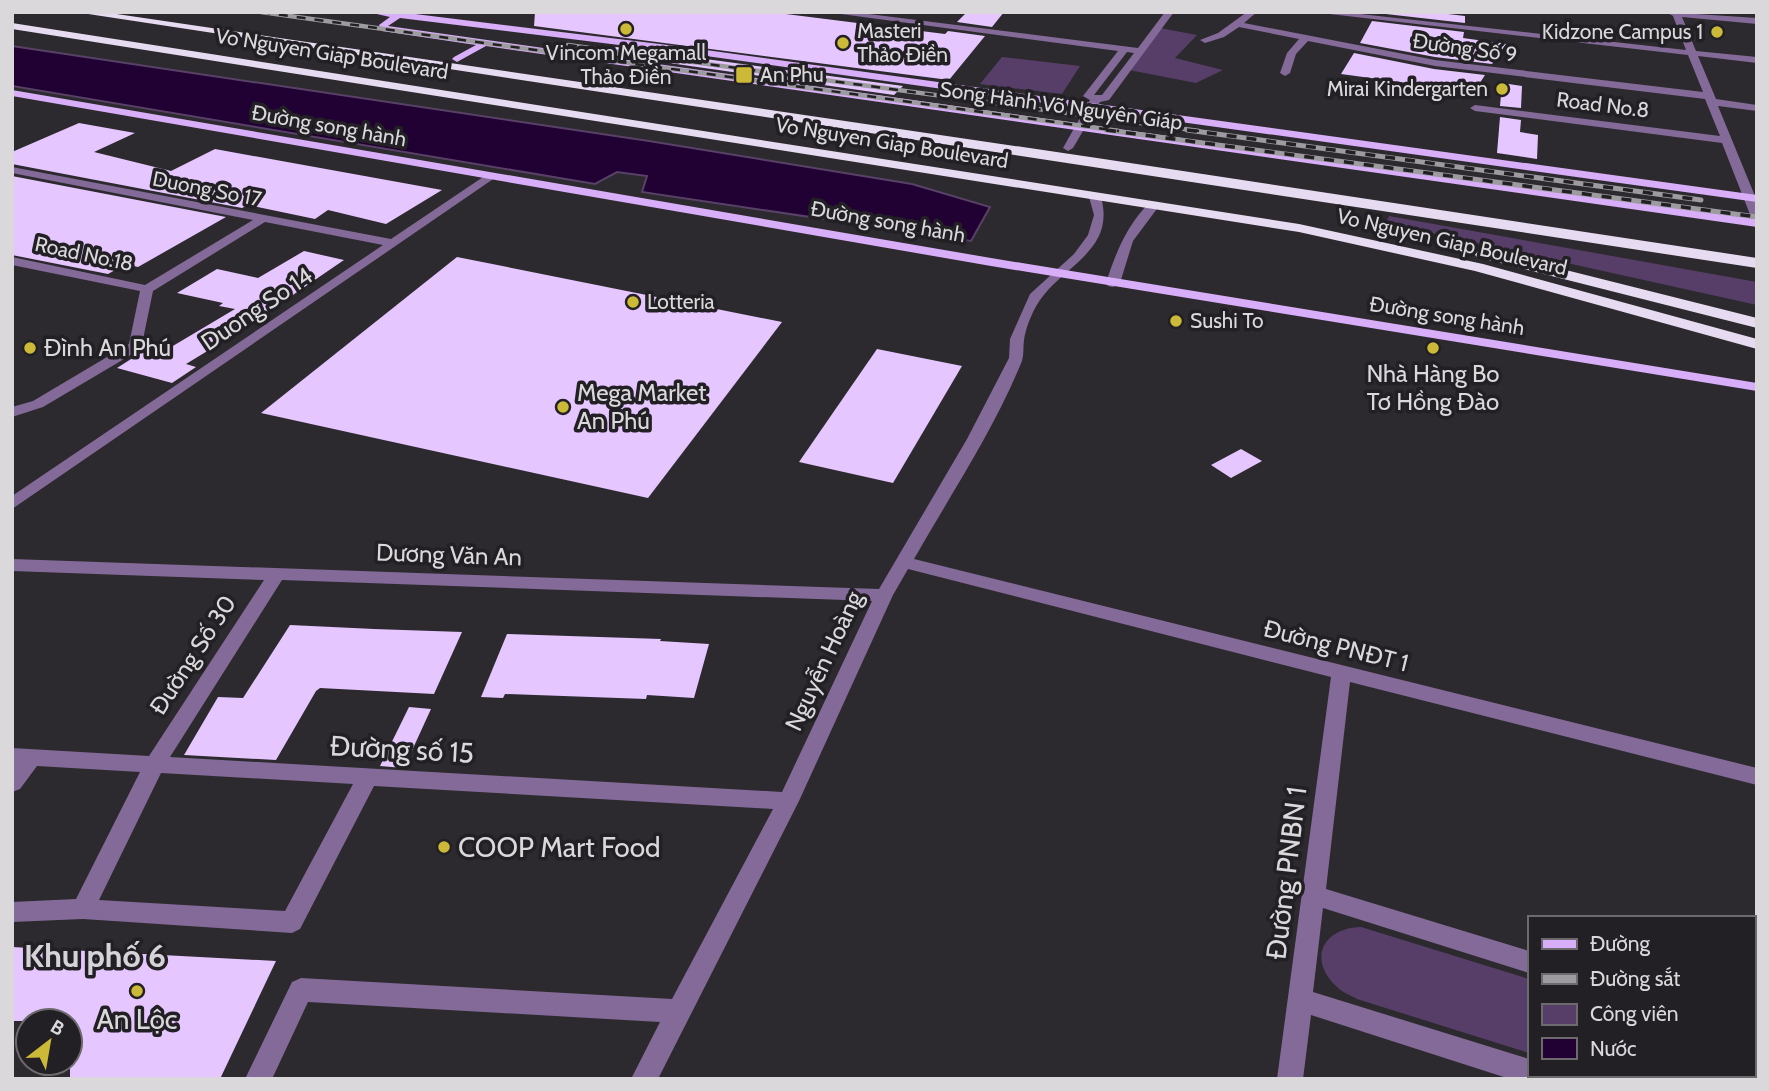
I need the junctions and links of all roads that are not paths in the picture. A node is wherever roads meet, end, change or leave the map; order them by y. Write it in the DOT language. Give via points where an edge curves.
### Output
graph roads {
  1 [pos="80,12"];
  2 [pos="139,12"];
  3 [pos="372,12"];
  4 [pos="830,12"];
  5 [pos="863,12"];
  6 [pos="1170,12"];
  7 [pos="1253,12"];
  8 [pos="1316,12"];
  9 [pos="1673,13"];
  10 [pos="399,15"];
  11 [pos="12,16"];
  12 [pos="1757,21"];
  13 [pos="1237,24"];
  14 [pos="12,26"];
  15 [pos="945,26"];
  16 [pos="511,29"];
  17 [pos="1305,38"];
  18 [pos="1205,40"];
  19 [pos="483,44"];
  20 [pos="1124,50"];
  21 [pos="1139,51"];
  22 [pos="1692,53"];
  23 [pos="457,59"];
  24 [pos="1757,60"];
  25 [pos="1285,73"];
  26 [pos="1100,81"];
  27 [pos="1115,83"];
  28 [pos="12,93"];
  29 [pos="1711,99"];
  30 [pos="1094,103"];
  31 [pos="1475,108"];
  32 [pos="1757,108"];
  33 [pos="1080,128"];
  34 [pos="1727,140"];
  35 [pos="1068,148"];
  36 [pos="12,170"];
  37 [pos="493,175"];
  38 [pos="1094,197"];
  39 [pos="1753,198"];
  40 [pos="1216,200"];
  41 [pos="1242,205"];
  42 [pos="1153,206"];
  43 [pos="1757,217"];
  44 [pos="261,219"];
  45 [pos="1335,221"];
  46 [pos="1757,223"];
  47 [pos="394,243"];
  48 [pos="1721,244"];
  49 [pos="1452,247"];
  50 [pos="1757,249"];
  51 [pos="1757,256"];
  52 [pos="12,261"];
  53 [pos="1757,263"];
  54 [pos="1059,274"];
  55 [pos="1113,283"];
  56 [pos="147,289"];
  57 [pos="1757,323"];
  58 [pos="1757,344"];
  59 [pos="1757,387"];
  60 [pos="12,412"];
  61 [pos="12,504"];
  62 [pos="903,562"];
  63 [pos="12,565"];
  64 [pos="277,574"];
  65 [pos="884,595"];
  66 [pos="1341,675"];
  67 [pos="22,757"];
  68 [pos="154,765"];
  69 [pos="369,777"];
  70 [pos="1757,777"];
  71 [pos="12,783"];
  72 [pos="788,802"];
  73 [pos="1313,895"];
  74 [pos="83,909"];
  75 [pos="12,912"];
  76 [pos="1528,962"];
  77 [pos="1300,1000"];
  78 [pos="679,1011"];
  79 [pos="1528,1072"];
  80 [pos="258,1079"];
  81 [pos="644,1079"];
  82 [pos="1290,1079"];
  1 -- 53 [label="highway, Vo Nguyen Giap Boulevard"];
  2 -- 23 [label="highway, Vo Nguyen Giap Boulevard"];
  3 -- 10 [label="main road, Song Hành Võ Nguyên Giáp"];
  4 -- 15 [label="street"];
  5 -- 15 [label="street"];
  6 -- 21 [label="street"];
  7 -- 13 [label="street"];
  8 -- 22 [label="street"];
  9 -- 12 [label="street"];
  9 -- 22 [label="street"];
  10 -- 16 [label="main road, Song Hành Võ Nguyên Giáp"];
  10 -- 19 [label="main road, Song Hành Võ Nguyên Giáp" via="383,27 396,33"];
  11 -- 40 [label="highway, Vo Nguyen Giap Boulevard"];
  13 -- 17 [label="street, Đường Số 9"];
  13 -- 18 [label="street"];
  14 -- 38 [label="highway, Vo Nguyen Giap Boulevard"];
  15 -- 20 [label="street"];
  16 -- 19 [label="main road"];
  16 -- 30 [label="main road, Song Hành Võ Nguyên Giáp"];
  17 -- 25 [label="street" via="1292,53"];
  17 -- 29 [label="street, Đường Số 9" via="1435,63"];
  19 -- 23 [label="main road"];
  19 -- 33 [label="main road, Song Hành Võ Nguyên Giáp"];
  20 -- 21 [label="street"];
  20 -- 26 [label="street"];
  21 -- 27 [label="street"];
  22 -- 24 [label="street"];
  22 -- 29 [label="street"];
  23 -- 35 [label="highway, Vo Nguyen Giap Boulevard"];
  26 -- 27 [label="street"];
  26 -- 30 [label="street" via="1088,96"];
  27 -- 30 [label="street" via="1105,98"];
  28 -- 37 [label="main road, Đường song hành"];
  29 -- 32 [label="street, Đường Số 9"];
  29 -- 34 [label="street"];
  30 -- 33 [label="street"];
  30 -- 39 [label="main road, Song Hành Võ Nguyên Giáp"];
  31 -- 34 [label="street, Road No.8"];
  33 -- 35 [label="street"];
  33 -- 46 [label="main road, Song Hành Võ Nguyên Giáp"];
  34 -- 39 [label="street"];
  35 -- 48 [label="highway, Vo Nguyen Giap Boulevard"];
  36 -- 44 [label="street, Duong So 17"];
  37 -- 47 [label="street, Duong So 14"];
  37 -- 54 [label="main road, Đường song hành"];
  38 -- 42 [label="highway, Vo Nguyen Giap Boulevard"];
  38 -- 54 [label="street, Nguyễn Hoàng" via="1100,215 1094,235"];
  39 -- 43 [label="street"];
  41 -- 45 [label="highway, Vo Nguyen Giap Boulevard"];
  42 -- 55 [label="street" via="1126,238"];
  42 -- 58 [label="highway, Vo Nguyen Giap Boulevard" via="1299,228 1478,267"];
  44 -- 47 [label="street, Duong So 17"];
  44 -- 56 [label="street"];
  47 -- 61 [label="street, Duong So 14"];
  48 -- 50 [label="highway, Vo Nguyen Giap Boulevard"];
  48 -- 51 [label="highway"];
  49 -- 57 [label="highway, Vo Nguyen Giap Boulevard"];
  52 -- 56 [label="street, Road No.18"];
  54 -- 55 [label="main road, Đường song hành"];
  54 -- 62 [label="street, Nguyễn Hoàng" via="1037,294 1026,314 1016,358"];
  55 -- 59 [label="main road, Đường song hành"];
  56 -- 60 [label="street" via="136,346 38,404"];
  62 -- 65 [label="street, Nguyễn Hoàng"];
  62 -- 66 [label="street, Đường PNĐT 1"];
  63 -- 64 [label="street, Dương Văn An"];
  64 -- 65 [label="street, Dương Văn An"];
  64 -- 68 [label="street, Đường Số 30"];
  65 -- 72 [label="street, Nguyễn Hoàng"];
  66 -- 70 [label="street, Đường PNĐT 1"];
  66 -- 73 [label="street, Đường PNBN 1"];
  67 -- 68 [label="street, Đường số 15"];
  67 -- 71 [label="street"];
  68 -- 69 [label="street, Đường số 15"];
  68 -- 74 [label="street, Đường Số 30"];
  69 -- 72 [label="street, Đường số 15"];
  69 -- 74 [label="street" via="292,922"];
  72 -- 78 [label="street, Nguyễn Hoàng"];
  73 -- 76 [label="street"];
  73 -- 77 [label="street, Đường PNBN 1"];
  74 -- 75 [label="street"];
  77 -- 79 [label="street"];
  77 -- 82 [label="street, Đường PNBN 1"];
  78 -- 80 [label="street" via="301,990"];
  78 -- 81 [label="street, Nguyễn Hoàng"];
}
